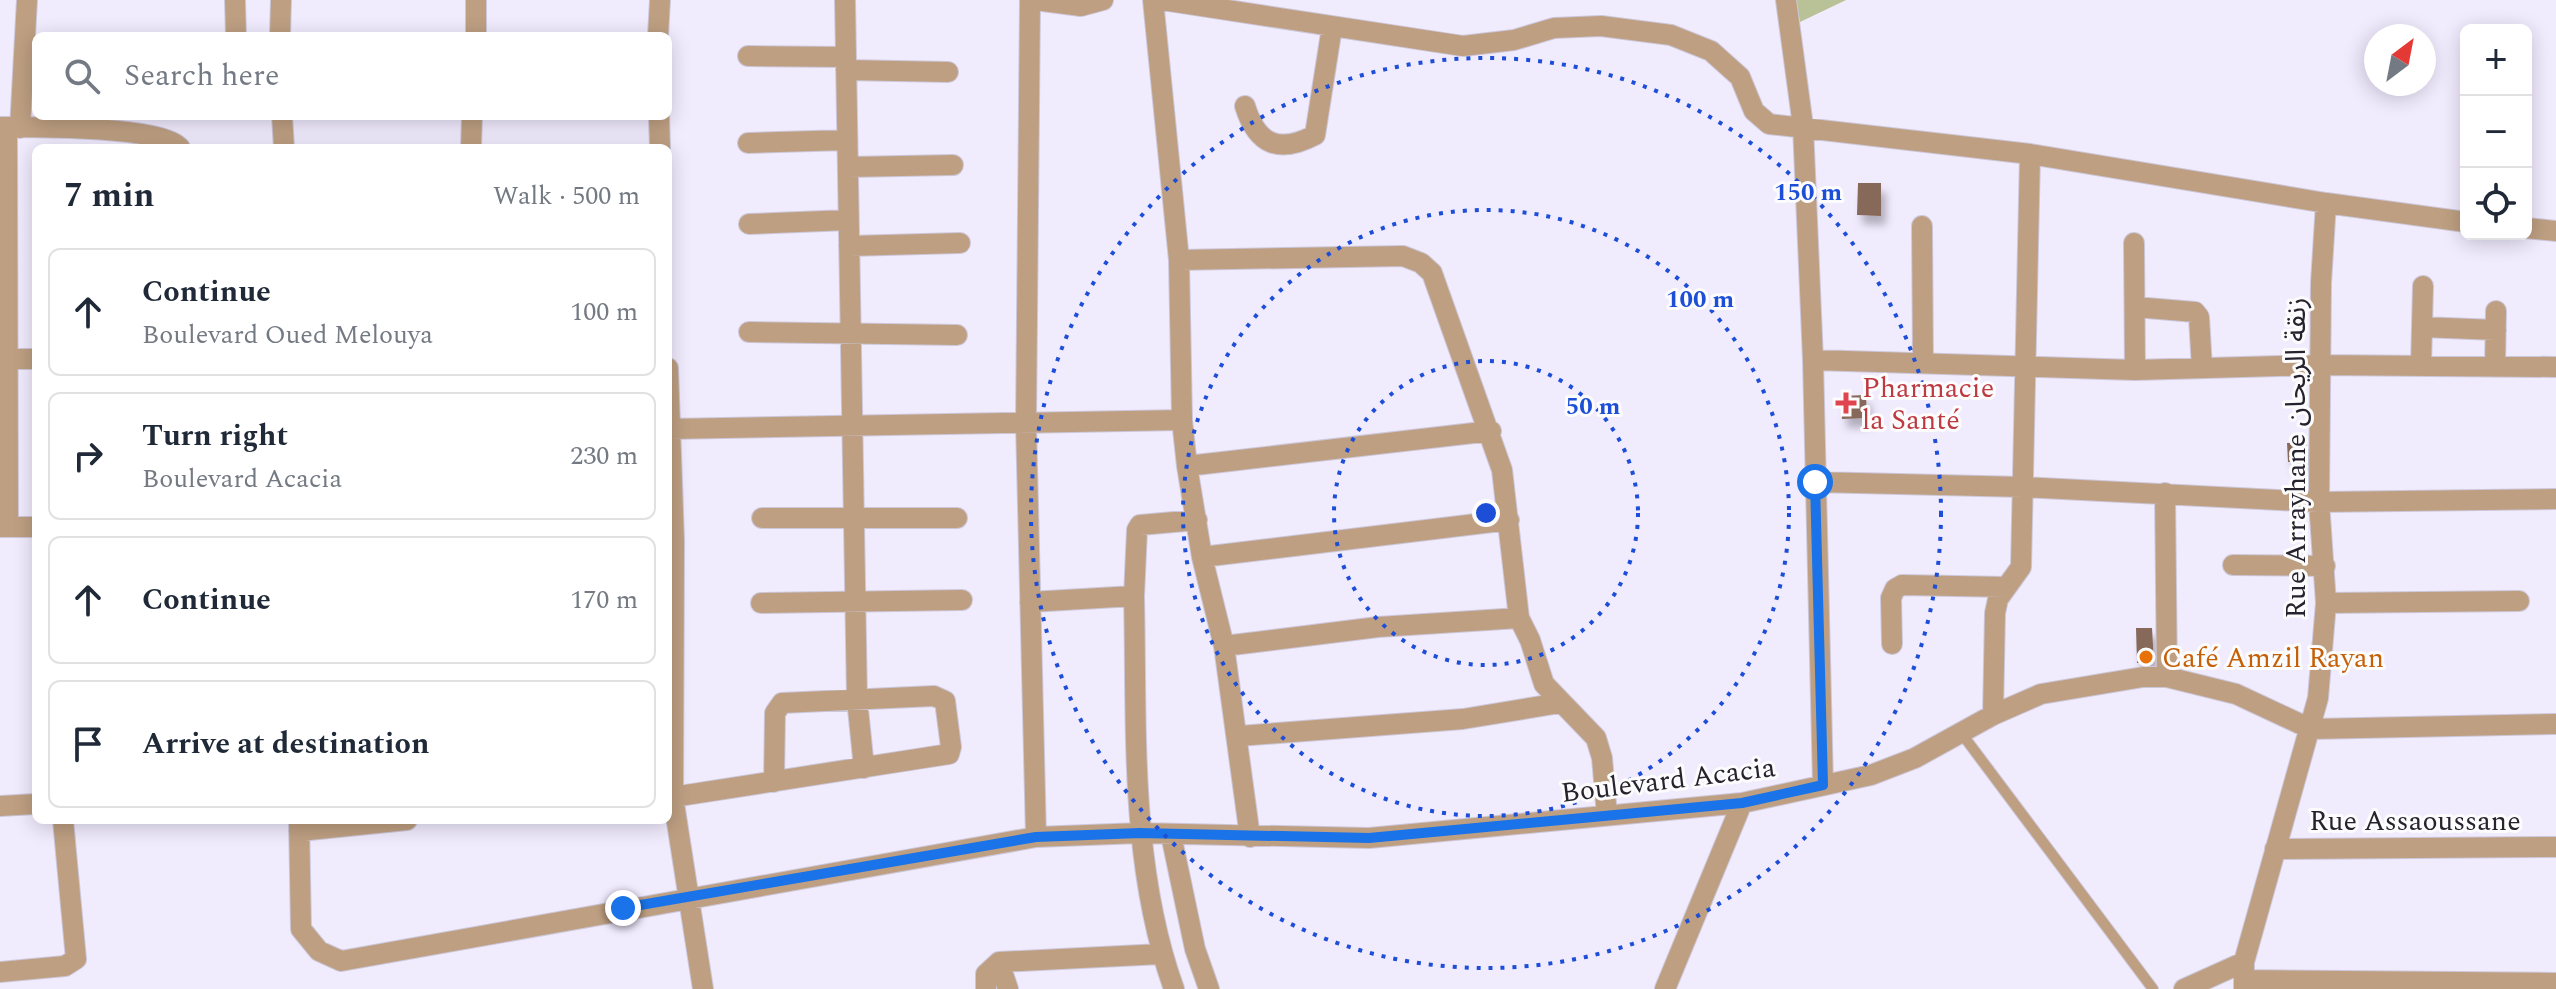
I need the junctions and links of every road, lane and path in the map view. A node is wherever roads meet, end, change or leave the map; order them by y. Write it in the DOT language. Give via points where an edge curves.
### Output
graph roads {
  1 [pos="27,0"];
  2 [pos="235,0"];
  3 [pos="281,0"];
  4 [pos="476,0"];
  5 [pos="660,0"];
  6 [pos="845,0"];
  7 [pos="1033,0"];
  8 [pos="1103,0"];
  9 [pos="1153,0"];
  10 [pos="1162,0"];
  11 [pos="1786,0"];
  12 [pos="1332,27"];
  13 [pos="236,32"];
  14 [pos="280,32"];
  15 [pos="476,32"];
  16 [pos="658,32"];
  17 [pos="748,56"];
  18 [pos="846,64"];
  19 [pos="948,72"];
  20 [pos="1245,106"];
  21 [pos="282,120"];
  22 [pos="472,120"];
  23 [pos="659,120"];
  24 [pos="1803,126"];
  25 [pos="9,127"];
  26 [pos="847,140"];
  27 [pos="748,143"];
  28 [pos="175,144"];
  29 [pos="284,144"];
  30 [pos="471,144"];
  31 [pos="660,144"];
  32 [pos="2030,154"];
  33 [pos="953,165"];
  34 [pos="848,167"];
  35 [pos="2326,203"];
  36 [pos="848,220"];
  37 [pos="2460,221"];
  38 [pos="749,224"];
  39 [pos="1922,226"];
  40 [pos="2532,229"];
  41 [pos="2556,231"];
  42 [pos="960,243"];
  43 [pos="2134,243"];
  44 [pos="849,246"];
  45 [pos="1179,260"];
  46 [pos="2423,286"];
  47 [pos="2135,307"];
  48 [pos="2422,327"];
  49 [pos="749,332"];
  50 [pos="850,333"];
  51 [pos="957,335"];
  52 [pos="4,359"];
  53 [pos="32,359"];
  54 [pos="1813,360"];
  55 [pos="1923,362"];
  56 [pos="2025,364"];
  57 [pos="2320,365"];
  58 [pos="2421,366"];
  59 [pos="2495,367"];
  60 [pos="2556,367"];
  61 [pos="2202,368"];
  62 [pos="2135,370"];
  63 [pos="1182,420"];
  64 [pos="1026,423"];
  65 [pos="851,426"];
  66 [pos="672,429"];
  67 [pos="1491,431"];
  68 [pos="1187,466"];
  69 [pos="1815,482"];
  70 [pos="2023,487"];
  71 [pos="2165,493"];
  72 [pos="2556,499"];
  73 [pos="2319,502"];
  74 [pos="762,518"];
  75 [pos="957,518"];
  76 [pos="854,519"];
  77 [pos="1197,520"];
  78 [pos="1509,520"];
  79 [pos="4,527"];
  80 [pos="32,527"];
  81 [pos="1202,557"];
  82 [pos="2233,565"];
  83 [pos="2325,566"];
  84 [pos="2006,587"];
  85 [pos="1134,596"];
  86 [pos="962,600"];
  87 [pos="856,601"];
  88 [pos="2519,601"];
  89 [pos="1030,602"];
  90 [pos="761,603"];
  91 [pos="2326,603"];
  92 [pos="1519,618"];
  93 [pos="1892,644"];
  94 [pos="1224,646"];
  95 [pos="2167,677"];
  96 [pos="857,699"];
  97 [pos="1560,703"];
  98 [pos="1993,715"];
  99 [pos="2556,724"];
  100 [pos="2311,729"];
  101 [pos="1962,734"];
  102 [pos="1239,736"];
  103 [pos="864,768"];
  104 [pos="774,782"];
  105 [pos="1823,785"];
  106 [pos="672,798"];
  107 [pos="1742,803"];
  108 [pos="32,804"];
  109 [pos="0,806"];
  110 [pos="672,810"];
  111 [pos="1607,815"];
  112 [pos="63,824"];
  113 [pos="335,824"];
  114 [pos="299,826"];
  115 [pos="1140,833"];
  116 [pos="1171,835"];
  117 [pos="1036,837"];
  118 [pos="1250,837"];
  119 [pos="2556,847"];
  120 [pos="2275,849"];
  121 [pos="686,897"];
  122 [pos="1161,954"];
  123 [pos="999,962"];
  124 [pos="0,972"];
  125 [pos="2244,977"];
  126 [pos="2556,983"];
  127 [pos="2434,985"];
  128 [pos="703,989"];
  129 [pos="986,989"];
  130 [pos="1008,989"];
  131 [pos="1174,989"];
  132 [pos="1209,989"];
  133 [pos="1665,989"];
  134 [pos="2153,989"];
  135 [pos="2184,989"];
  1 -- 25 [label="street"];
  2 -- 13 [label="street"];
  3 -- 14 [label="street"];
  4 -- 15 [label="street"];
  5 -- 16 [label="street"];
  6 -- 18 [label="street"];
  7 -- 8 [label="street" via="1081,6"];
  7 -- 64 [label="street"];
  9 -- 45 [label="street"];
  10 -- 12 [label="street"];
  11 -- 24 [label="street"];
  12 -- 20 [label="street" via="1315,135 1295,145 1270,143 1252,130"];
  12 -- 24 [label="street" via="1463,46 1514,40 1554,28 1601,26 1671,35 1711,51 1740,77 1754,111 1769,124"];
  17 -- 18 [label="street"];
  18 -- 19 [label="street"];
  18 -- 26 [label="street"];
  21 -- 29 [label="street"];
  22 -- 30 [label="street"];
  23 -- 31 [label="street"];
  24 -- 32 [label="street"];
  24 -- 54 [label="street"];
  25 -- 28 [label="street" via="167,137"];
  25 -- 52 [label="street"];
  26 -- 27 [label="street"];
  26 -- 34 [label="street"];
  32 -- 35 [label="street"];
  32 -- 56 [label="street"];
  33 -- 34 [label="street"];
  34 -- 36 [label="street"];
  35 -- 37 [label="street"];
  35 -- 57 [label="street, Rue Arrayhane زنقة الريحان"];
  36 -- 38 [label="street"];
  36 -- 44 [label="street"];
  39 -- 55 [label="street"];
  40 -- 41 [label="street"];
  42 -- 44 [label="street"];
  43 -- 47 [label="street"];
  44 -- 50 [label="street"];
  45 -- 63 [label="street"];
  45 -- 67 [label="street" via="1403,256 1421,263 1439,288"];
  46 -- 48 [label="street"];
  47 -- 61 [label="street" via="2195,312"];
  47 -- 62 [label="street"];
  48 -- 58 [label="street"];
  48 -- 59 [label="street" via="2496,320"];
  49 -- 50 [label="street"];
  50 -- 51 [label="street"];
  50 -- 65 [label="street"];
  52 -- 53 [label="street"];
  52 -- 79 [label="street"];
  54 -- 55 [label="street"];
  54 -- 69 [label="street"];
  55 -- 56 [label="street"];
  56 -- 62 [label="street"];
  56 -- 70 [label="street"];
  57 -- 58 [label="street"];
  57 -- 61 [label="street"];
  57 -- 73 [label="street, Rue Arrayhane زنقة الريحان"];
  58 -- 59 [label="street"];
  59 -- 60 [label="street"];
  61 -- 62 [label="street"];
  63 -- 64 [label="street"];
  63 -- 68 [label="street"];
  64 -- 65 [label="street"];
  64 -- 89 [label="street"];
  65 -- 66 [label="street"];
  65 -- 76 [label="street"];
  67 -- 68 [label="street"];
  67 -- 78 [label="street"];
  68 -- 77 [label="street"];
  69 -- 70 [label="street"];
  69 -- 105 [label="street"];
  70 -- 71 [label="street"];
  70 -- 84 [label="street" via="2021,567"];
  71 -- 73 [label="street"];
  71 -- 95 [label="street"];
  72 -- 73 [label="street"];
  73 -- 83 [label="street, Rue Arrayhane زنقة الريحان"];
  74 -- 76 [label="street"];
  75 -- 76 [label="street"];
  76 -- 87 [label="street"];
  77 -- 81 [label="street"];
  77 -- 85 [label="street" via="1140,525"];
  78 -- 81 [label="street"];
  78 -- 92 [label="street"];
  79 -- 80 [label="street"];
  81 -- 94 [label="street"];
  82 -- 83 [label="street"];
  83 -- 91 [label="street, Rue Arrayhane زنقة الريحان"];
  84 -- 93 [label="street" via="1902,585 1891,598"];
  84 -- 98 [label="street" via="1995,613"];
  85 -- 89 [label="street"];
  85 -- 115 [label="street"];
  86 -- 87 [label="street"];
  87 -- 90 [label="street"];
  87 -- 96 [label="street"];
  88 -- 91 [label="street"];
  89 -- 117 [label="street"];
  91 -- 100 [label="street, Rue Arrayhane زنقة الريحان"];
  92 -- 94 [label="street" via="1378,627"];
  92 -- 97 [label="street" via="1544,684"];
  94 -- 102 [label="street"];
  95 -- 98 [label="street, Boulevard Acacia" via="2108,680 2041,694"];
  95 -- 100 [label="street, Boulevard Acacia" via="2236,694"];
  96 -- 103 [label="street"];
  96 -- 103 [label="street" via="941,697 951,747 949,754"];
  96 -- 104 [label="street" via="782,703 775,713"];
  97 -- 102 [label="street" via="1463,719"];
  97 -- 111 [label="street" via="1596,738"];
  98 -- 101 [label="street, Boulevard Acacia"];
  99 -- 100 [label="street, Boulevard Acacia"];
  100 -- 120 [label="street, Rue Arrayhane زنقة الريحان"];
  101 -- 105 [label="street, Boulevard Acacia" via="1871,775"];
  101 -- 134 [label="lane"];
  102 -- 118 [label="street"];
  103 -- 104 [label="street"];
  104 -- 106 [label="street"];
  105 -- 107 [label="street, Boulevard Acacia"];
  107 -- 111 [label="street, Boulevard Acacia"];
  107 -- 133 [label="street"];
  108 -- 109 [label="street"];
  110 -- 121 [label="street"];
  111 -- 118 [label="street, Boulevard Acacia" via="1369,838"];
  112 -- 124 [label="street" via="76,959 65,966"];
  113 -- 114 [label="street"];
  114 -- 121 [label="street, Boulevard Acacia" via="301,929 319,951 341,961"];
  115 -- 116 [label="street, Boulevard Acacia"];
  115 -- 117 [label="street, Boulevard Acacia"];
  115 -- 122 [label="street"];
  116 -- 118 [label="street, Boulevard Acacia"];
  116 -- 132 [label="street" via="1195,949"];
  117 -- 121 [label="street, Boulevard Acacia"];
  119 -- 120 [label="street, Rue Assaoussane"];
  120 -- 125 [label="street, Rue Arrayhane زنقة الريحان"];
  121 -- 128 [label="street"];
  122 -- 123 [label="street"];
  122 -- 131 [label="street"];
  123 -- 129 [label="street" via="986,974"];
  123 -- 130 [label="street"];
  125 -- 127 [label="street"];
  125 -- 135 [label="street"];
  126 -- 127 [label="street"];
}
